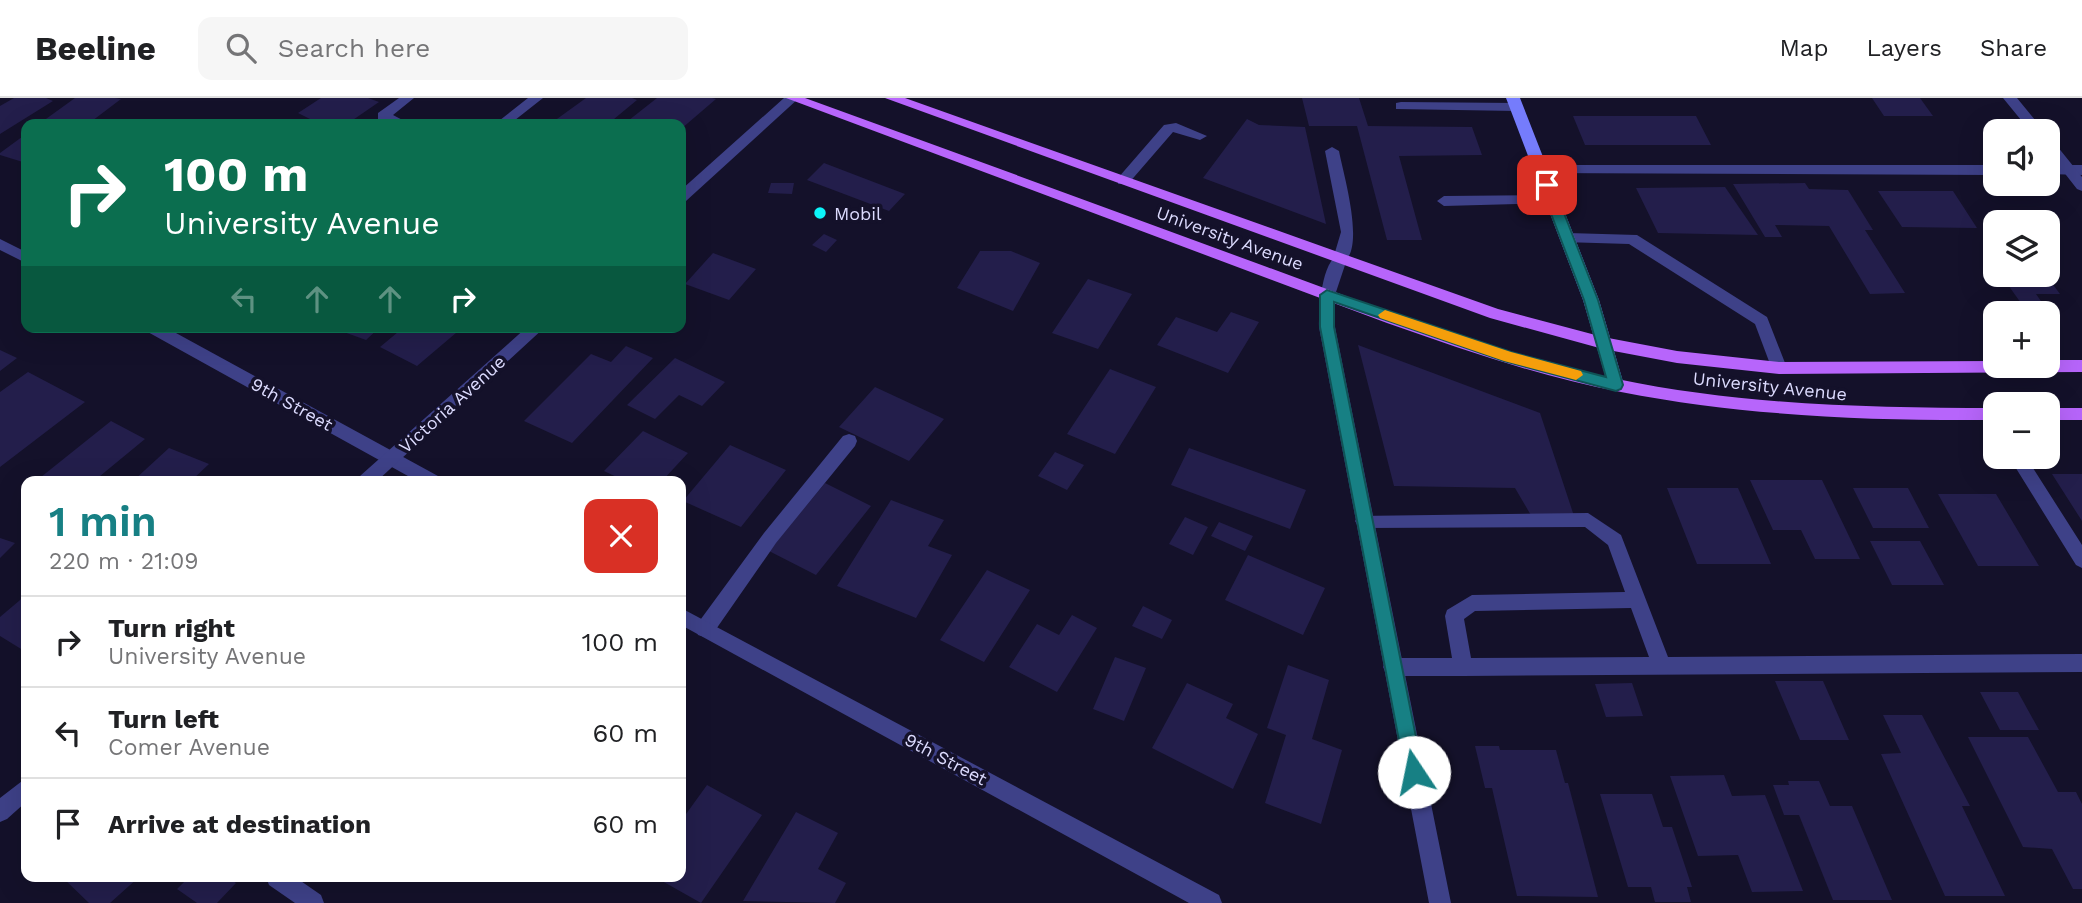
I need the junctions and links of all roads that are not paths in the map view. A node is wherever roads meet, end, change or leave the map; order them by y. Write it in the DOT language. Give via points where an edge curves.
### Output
graph roads {
  1 [pos="407,98"];
  2 [pos="536,98"];
  3 [pos="792,98"];
  4 [pos="892,98"];
  5 [pos="2010,98"];
  6 [pos="1514,102"];
  7 [pos="1401,106"];
  8 [pos="390,119"];
  9 [pos="509,119"];
  10 [pos="2027,119"];
  11 [pos="1200,136"];
  12 [pos="1332,150"];
  13 [pos="2060,155"];
  14 [pos="1541,170"];
  15 [pos="1983,170"];
  16 [pos="2076,170"];
  17 [pos="1123,181"];
  18 [pos="2082,186"];
  19 [pos="686,193"];
  20 [pos="1552,200"];
  21 [pos="1444,201"];
  22 [pos="1568,238"];
  23 [pos="0,244"];
  24 [pos="21,255"];
  25 [pos="1340,259"];
  26 [pos="1327,295"];
  27 [pos="163,333"];
  28 [pos="530,333"];
  29 [pos="1603,342"];
  30 [pos="2082,366"];
  31 [pos="1779,368"];
  32 [pos="1616,385"];
  33 [pos="2060,414"];
  34 [pos="2082,414"];
  35 [pos="1983,417"];
  36 [pos="849,441"];
  37 [pos="391,459"];
  38 [pos="2025,469"];
  39 [pos="372,476"];
  40 [pos="423,476"];
  41 [pos="1364,521"];
  42 [pos="2082,560"];
  43 [pos="1638,600"];
  44 [pos="686,619"];
  45 [pos="705,629"];
  46 [pos="2082,663"];
  47 [pos="1662,665"];
  48 [pos="1393,667"];
  49 [pos="1463,667"];
  50 [pos="21,792"];
  51 [pos="0,811"];
  52 [pos="283,882"];
  53 [pos="313,903"];
  54 [pos="1211,903"];
  55 [pos="1440,903"];
  1 -- 8 [label="street" via="383,116"];
  2 -- 9 [label="street"];
  3 -- 19 [label="street"];
  3 -- 26 [label="main road, University Avenue"];
  4 -- 17 [label="main road, University Avenue"];
  5 -- 10 [label="street"];
  6 -- 7 [label="street"];
  6 -- 14 [label="main road"];
  11 -- 17 [label="street" via="1169,128"];
  12 -- 25 [label="street" via="1348,232"];
  13 -- 16 [label="street"];
  14 -- 15 [label="street"];
  14 -- 20 [label="main road"];
  16 -- 18 [label="street"];
  17 -- 25 [label="main road, University Avenue"];
  20 -- 21 [label="street"];
  20 -- 22 [label="main road"];
  22 -- 29 [label="main road"];
  22 -- 31 [label="street" via="1632,239 1762,321"];
  23 -- 24 [label="street"];
  25 -- 26 [label="street"];
  25 -- 29 [label="main road, University Avenue" via="1495,314"];
  26 -- 32 [label="main road, University Avenue" via="1509,357"];
  26 -- 41 [label="street" via="1327,327"];
  27 -- 37 [label="street, 9th Street"];
  28 -- 37 [label="street, Victoria Avenue"];
  29 -- 31 [label="main road, University Avenue" via="1677,357"];
  29 -- 32 [label="main road"];
  30 -- 31 [label="main road, University Avenue"];
  32 -- 35 [label="main road, University Avenue" via="1775,409"];
  33 -- 34 [label="main road"];
  36 -- 45 [label="street" via="770,538"];
  37 -- 39 [label="street, Victoria Avenue"];
  37 -- 40 [label="street, 9th Street"];
  38 -- 42 [label="street"];
  41 -- 43 [label="street" via="1588,520 1615,540"];
  41 -- 48 [label="street"];
  43 -- 47 [label="street"];
  43 -- 49 [label="street" via="1472,603 1454,616"];
  44 -- 45 [label="street, 9th Street"];
  45 -- 54 [label="street, 9th Street"];
  46 -- 47 [label="street"];
  47 -- 49 [label="street"];
  48 -- 49 [label="street"];
  48 -- 55 [label="street"];
  50 -- 51 [label="street"];
  52 -- 53 [label="street"];
}
